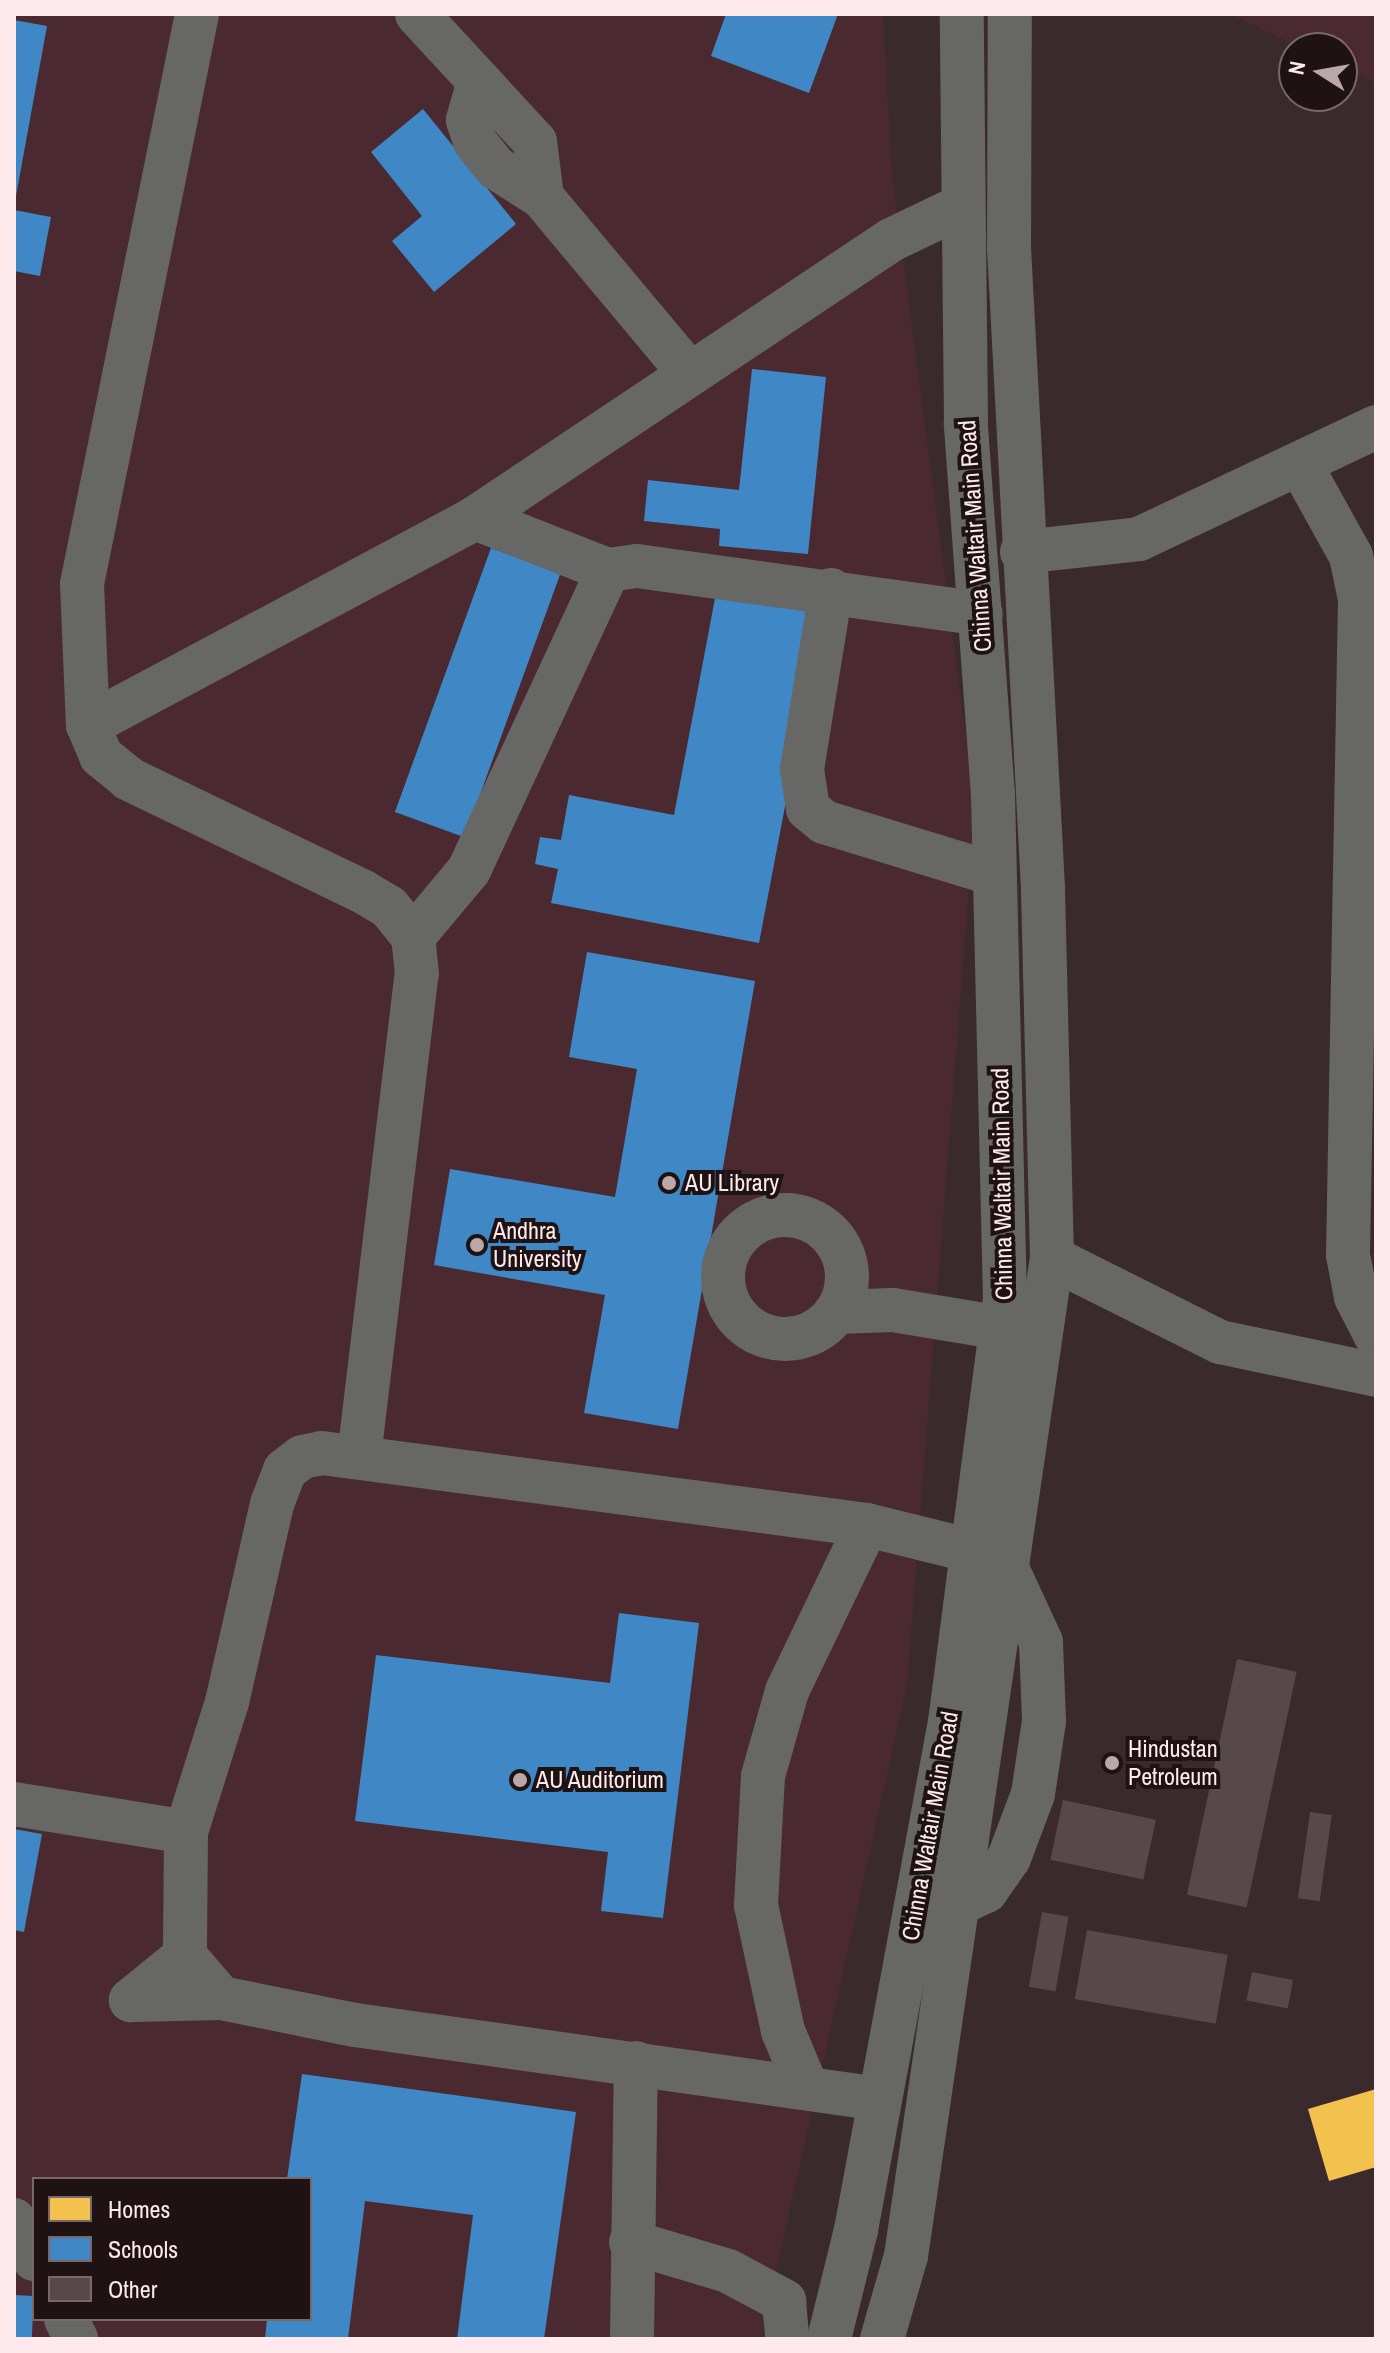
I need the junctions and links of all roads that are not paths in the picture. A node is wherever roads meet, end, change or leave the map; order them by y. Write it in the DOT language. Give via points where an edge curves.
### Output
graph roads {
  1 [pos="197,14"];
  2 [pos="417,14"];
  3 [pos="962,14"];
  4 [pos="1010,14"];
  5 [pos="960,207"];
  6 [pos="689,373"];
  7 [pos="1376,427"];
  8 [pos="1300,464"];
  9 [pos="475,518"];
  10 [pos="1022,552"];
  11 [pos="608,570"];
  12 [pos="831,590"];
  13 [pos="981,614"];
  14 [pos="88,725"];
  15 [pos="994,874"];
  16 [pos="413,937"];
  17 [pos="1052,1258"];
  18 [pos="836,1312"];
  19 [pos="1002,1328"];
  20 [pos="1376,1336"];
  21 [pos="1376,1375"];
  22 [pos="359,1457"];
  23 [pos="867,1525"];
  24 [pos="972,1551"];
  25 [pos="14,1804"];
  26 [pos="186,1832"];
  27 [pos="185,1956"];
  28 [pos="221,1998"];
  29 [pos="636,2063"];
  30 [pos="806,2086"];
  31 [pos="880,2099"];
  32 [pos="14,2220"];
  33 [pos="631,2242"];
  34 [pos="32,2255"];
  35 [pos="67,2321"];
  36 [pos="802,2338"];
  37 [pos="76,2339"];
  38 [pos="632,2339"];
  39 [pos="882,2339"];
  1 -- 14 [label="street" via="82,584"];
  2 -- 6 [label="street" via="479,81 468,120 475,142 496,168 542,197"];
  3 -- 5 [label="street, Chinna Waltair Main Road"];
  4 -- 10 [label="street, Chinna Waltair Main Road" via="1009,248"];
  5 -- 6 [label="street" via="891,240"];
  5 -- 13 [label="street, Chinna Waltair Main Road"];
  6 -- 9 [label="street"];
  7 -- 8 [label="street"];
  8 -- 10 [label="street" via="1139,539"];
  8 -- 20 [label="street" via="1351,556 1360,599 1348,1255 1356,1297"];
  9 -- 11 [label="street"];
  9 -- 14 [label="street"];
  10 -- 17 [label="street, Chinna Waltair Main Road" via="1043,888"];
  11 -- 12 [label="street" via="637,566"];
  11 -- 16 [label="street" via="469,870"];
  12 -- 13 [label="street"];
  12 -- 15 [label="street" via="802,769 808,809 824,822"];
  13 -- 15 [label="street, Chinna Waltair Main Road"];
  14 -- 16 [label="street" via="101,756 129,779 362,891 389,907"];
  15 -- 19 [label="street, Chinna Waltair Main Road"];
  16 -- 22 [label="street" via="417,974"];
  17 -- 21 [label="street" via="1220,1342"];
  17 -- 39 [label="street, Chinna Waltair Main Road" via="1010,1575 906,2256"];
  18 -- 19 [label="street" via="893,1310"];
  19 -- 24 [label="street, Chinna Waltair Main Road"];
  22 -- 23 [label="street"];
  22 -- 26 [label="street" via="322,1453 285,1470 227,1702"];
  23 -- 24 [label="street"];
  23 -- 30 [label="street" via="787,1691 763,1776 756,1905 783,2031"];
  24 -- 31 [label="street, Chinna Waltair Main Road" via="950,1722"];
  25 -- 26 [label="street"];
  26 -- 27 [label="street"];
  27 -- 28 [label="street"];
  27 -- 28 [label="street" via="131,2000"];
  28 -- 29 [label="street" via="355,2025"];
  29 -- 30 [label="street"];
  29 -- 33 [label="street"];
  30 -- 31 [label="street"];
  31 -- 36 [label="street, Chinna Waltair Main Road"];
  32 -- 34 [label="street"];
  33 -- 36 [label="street" via="728,2271 784,2301"];
  33 -- 38 [label="street"];
  35 -- 37 [label="street"];
}
